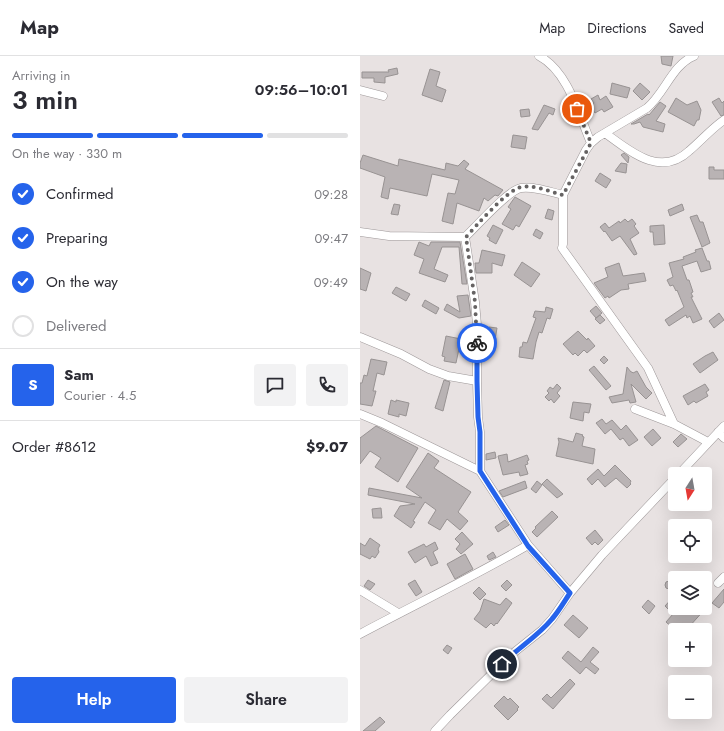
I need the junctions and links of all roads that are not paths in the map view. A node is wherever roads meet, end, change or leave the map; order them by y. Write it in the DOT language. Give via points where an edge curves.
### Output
graph roads {
  1 [pos="539,56"];
  2 [pos="694,56"];
  3 [pos="360,90"];
  4 [pos="383,96"];
  5 [pos="724,120"];
  6 [pos="605,132"];
  7 [pos="591,143"];
  8 [pos="563,195"];
  9 [pos="360,232"];
  10 [pos="466,237"];
  11 [pos="360,337"];
  12 [pos="477,381"];
  13 [pos="635,409"];
  14 [pos="360,414"];
  15 [pos="674,424"];
  16 [pos="724,426"];
  17 [pos="721,435"];
  18 [pos="708,442"];
  19 [pos="685,467"];
  20 [pos="480,471"];
  21 [pos="668,485"];
  22 [pos="528,546"];
  23 [pos="360,590"];
  24 [pos="570,593"];
  25 [pos="398,613"];
  26 [pos="360,634"];
  27 [pos="435,731"];
  1 -- 7 [label="street" via="561,76 575,102"];
  2 -- 6 [label="street" via="680,67 647,108"];
  3 -- 4 [label="street"];
  5 -- 6 [label="street" via="682,157 664,163 655,162 630,151"];
  6 -- 7 [label="street"];
  7 -- 8 [label="street"];
  8 -- 10 [label="street" via="533,188 518,188"];
  8 -- 15 [label="street" via="562,248 648,368"];
  9 -- 10 [label="street" via="389,236"];
  10 -- 12 [label="street" via="477,325"];
  11 -- 12 [label="street" via="429,369 448,376"];
  12 -- 20 [label="street"];
  13 -- 15 [label="street"];
  14 -- 20 [label="street"];
  15 -- 18 [label="street"];
  16 -- 17 [label="street"];
  17 -- 18 [label="street"];
  18 -- 19 [label="street"];
  20 -- 22 [label="street"];
  21 -- 24 [label="street"];
  22 -- 24 [label="street"];
  22 -- 25 [label="street"];
  23 -- 25 [label="street"];
  24 -- 27 [label="street" via="542,630 512,654"];
  25 -- 26 [label="street"];
}
